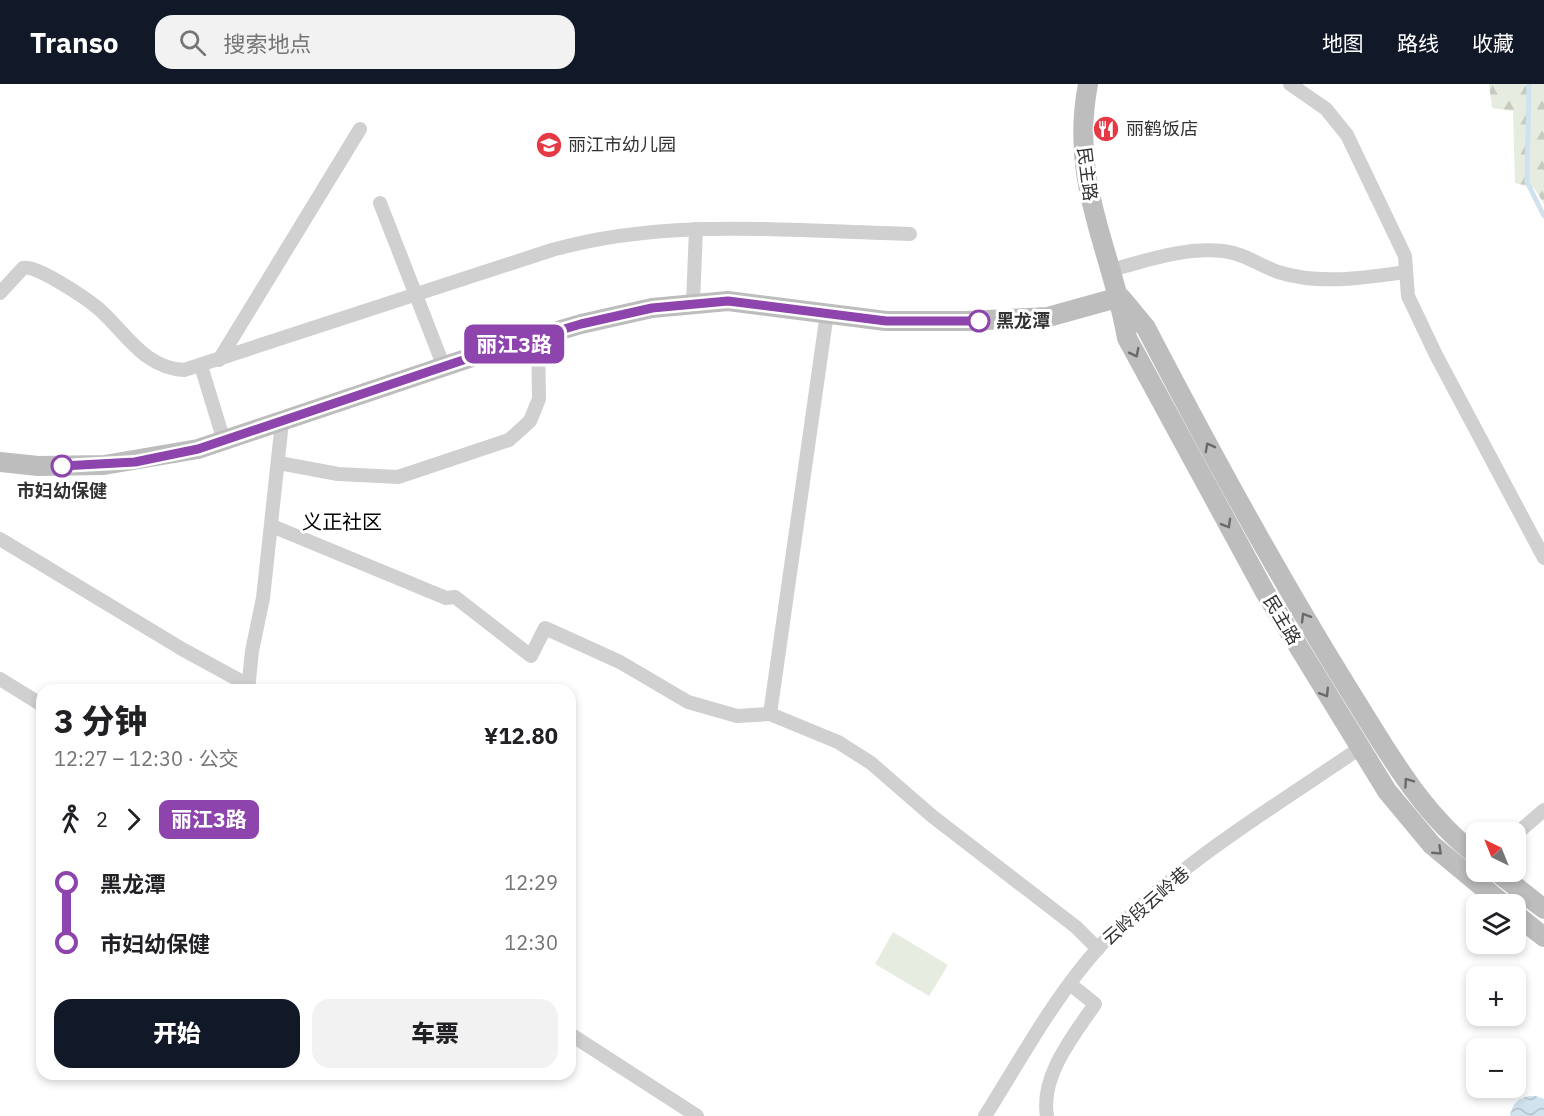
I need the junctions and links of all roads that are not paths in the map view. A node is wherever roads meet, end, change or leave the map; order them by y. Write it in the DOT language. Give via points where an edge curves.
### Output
graph roads {
  1 [pos="1088,84"];
  2 [pos="1290,84"];
  3 [pos="360,129"];
  4 [pos="380,203"];
  5 [pos="696,229"];
  6 [pos="910,234"];
  7 [pos="1111,270"];
  8 [pos="1405,272"];
  9 [pos="0,293"];
  10 [pos="416,295"];
  11 [pos="1120,297"];
  12 [pos="693,303"];
  13 [pos="827,313"];
  14 [pos="538,337"];
  15 [pos="219,360"];
  16 [pos="201,366"];
  17 [pos="444,367"];
  18 [pos="282,422"];
  19 [pos="224,441"];
  20 [pos="0,462"];
  21 [pos="279,463"];
  22 [pos="272,526"];
  23 [pos="0,538"];
  24 [pos="1544,558"];
  25 [pos="0,679"];
  26 [pos="241,684"];
  27 [pos="248,684"];
  28 [pos="36,701"];
  29 [pos="770,714"];
  30 [pos="1360,748"];
  31 [pos="1544,810"];
  32 [pos="1526,826"];
  33 [pos="1466,846"];
  34 [pos="1510,882"];
  35 [pos="1490,894"];
  36 [pos="1544,909"];
  37 [pos="1526,923"];
  38 [pos="1544,937"];
  39 [pos="1098,949"];
  40 [pos="1070,984"];
  41 [pos="576,1038"];
  42 [pos="697,1116"];
  43 [pos="985,1116"];
  44 [pos="1047,1116"];
  1 -- 7 [label="main road, 民主路" via="1082,138 1086,182"];
  2 -- 8 [label="street" via="1326,109 1347,135 1404,256"];
  3 -- 15 [label="street"];
  4 -- 10 [label="street"];
  5 -- 6 [label="street"];
  5 -- 10 [label="street" via="633,232 579,242"];
  5 -- 12 [label="street"];
  7 -- 8 [label="street" via="1179,252 1209,250 1236,253 1278,272 1299,276 1362,278"];
  7 -- 11 [label="main road, 民主路"];
  8 -- 24 [label="street" via="1408,296 1436,355"];
  9 -- 16 [label="street" via="23,268 37,268 99,309 135,347 157,363 174,370"];
  10 -- 15 [label="street"];
  10 -- 17 [label="street"];
  11 -- 13 [label="main road" via="1048,317 1007,320 886,321"];
  11 -- 30 [label="main road, 民主路, one-way" via="1127,338 1163,407 1265,592"];
  33 -- 11 [label="main road, 民主路, one-way" via="1436,818 1405,779 1278,571 1146,328"];
  12 -- 13 [label="main road" via="728,301"];
  12 -- 14 [label="main road" via="616,315"];
  13 -- 29 [label="street"];
  14 -- 17 [label="main road"];
  14 -- 21 [label="street" via="539,399 530,421 509,440 398,477 338,474"];
  15 -- 16 [label="street"];
  16 -- 19 [label="street"];
  17 -- 18 [label="main road"];
  18 -- 19 [label="main road"];
  18 -- 21 [label="street"];
  19 -- 20 [label="main road" via="167,456 104,465"];
  21 -- 22 [label="street"];
  22 -- 27 [label="street"];
  22 -- 29 [label="street" via="446,597 455,597 531,656 545,628 620,662 688,702 737,717"];
  23 -- 26 [label="street"];
  25 -- 28 [label="street"];
  29 -- 39 [label="street" via="838,742 871,763 957,836 1076,927"];
  30 -- 35 [label="main road, 民主路, one-way" via="1415,827"];
  30 -- 39 [label="street, 云岭段云岭巷" via="1220,844 1147,901"];
  31 -- 32 [label="street"];
  34 -- 36 [label="main road"];
  37 -- 38 [label="main road"];
  39 -- 40 [label="street, 云岭段云岭巷"];
  40 -- 43 [label="street, 云岭段云岭巷"];
  40 -- 44 [label="street" via="1095,1004 1048,1086"];
  41 -- 42 [label="street"];
}
